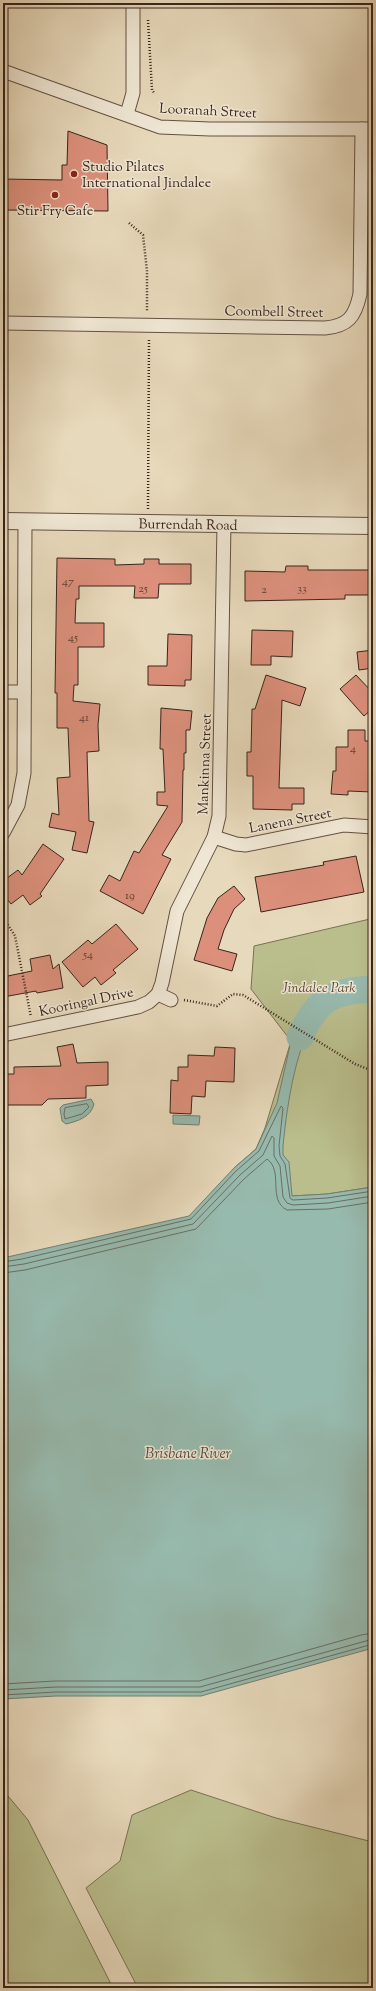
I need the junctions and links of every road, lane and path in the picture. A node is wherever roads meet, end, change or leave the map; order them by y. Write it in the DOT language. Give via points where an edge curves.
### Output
graph roads {
  1 [pos="132,3"];
  2 [pos="148,17"];
  3 [pos="3,71"];
  4 [pos="155,94"];
  5 [pos="127,114"];
  6 [pos="367,129"];
  7 [pos="129,223"];
  8 [pos="147,312"];
  9 [pos="3,323"];
  10 [pos="149,336"];
  11 [pos="3,521"];
  12 [pos="25,521"];
  13 [pos="148,523"];
  14 [pos="224,524"];
  15 [pos="373,526"];
  16 [pos="3,692"];
  17 [pos="24,692"];
  18 [pos="373,827"];
  19 [pos="3,832"];
  20 [pos="214,837"];
  21 [pos="3,918"];
  22 [pos="158,994"];
  23 [pos="171,1000"];
  24 [pos="32,1029"];
  25 [pos="3,1035"];
  26 [pos="373,1071"];
  1 -- 5 [label="street" via="133,93"];
  2 -- 4 [label="path" via="152,90"];
  3 -- 5 [label="street, Looranah Street"];
  5 -- 6 [label="street, Looranah Street" via="160,127"];
  6 -- 9 [label="street, Coombell Street" via="360,294 357,308 351,318 340,325 324,328"];
  7 -- 8 [label="path" via="143,235 147,270"];
  10 -- 13 [label="path"];
  11 -- 12 [label="street, Burrendah Road"];
  12 -- 13 [label="street, Burrendah Road"];
  12 -- 17 [label="street"];
  13 -- 14 [label="street, Burrendah Road"];
  14 -- 15 [label="street, Burrendah Road"];
  14 -- 20 [label="street, Mankinna Street" via="220,805"];
  16 -- 17 [label="street"];
  17 -- 19 [label="street" via="23,784 15,814"];
  18 -- 20 [label="street, Lanena Street" via="344,825 246,845"];
  20 -- 22 [label="street, Mankinna Street" via="177,911"];
  21 -- 24 [label="path" via="15,936"];
  22 -- 23 [label="street"];
  22 -- 24 [label="street, Kooringal Drive" via="138,1007"];
  23 -- 26 [label="path" via="186,1000 211,1007 222,1004 233,994 243,995 347,1060"];
  24 -- 25 [label="street, Kooringal Drive"];
}
